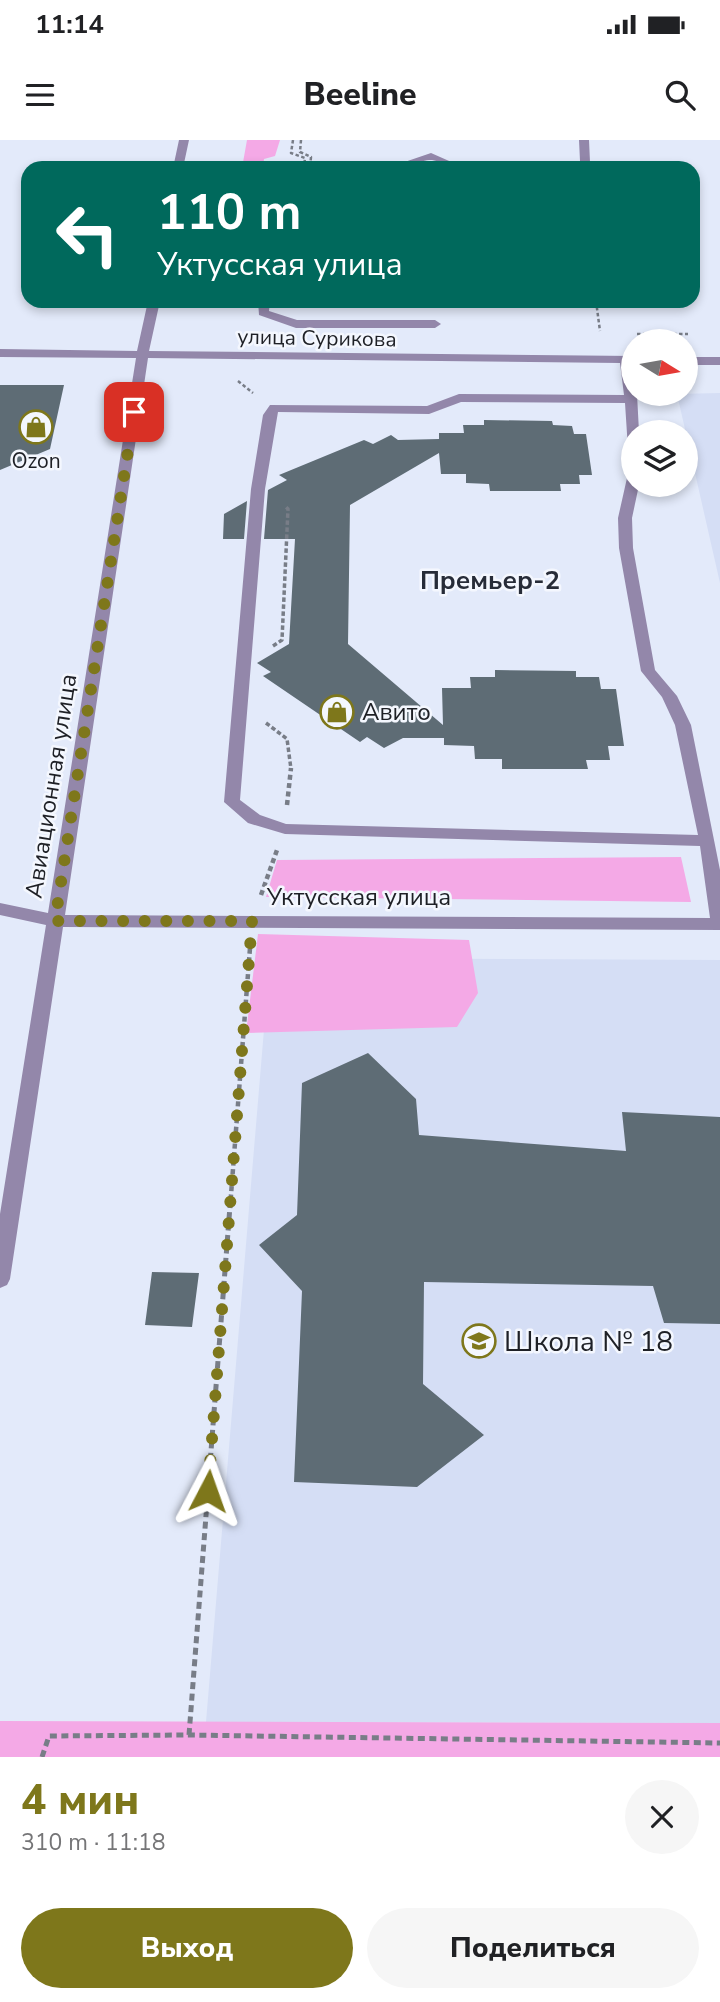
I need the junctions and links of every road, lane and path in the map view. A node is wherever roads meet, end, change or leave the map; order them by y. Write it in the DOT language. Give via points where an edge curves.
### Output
graph roads {
  1 [pos="184,140"];
  2 [pos="293,140"];
  3 [pos="301,140"];
  4 [pos="584,140"];
  5 [pos="180,161"];
  6 [pos="305,161"];
  7 [pos="311,161"];
  8 [pos="415,161"];
  9 [pos="443,161"];
  10 [pos="585,161"];
  11 [pos="152,308"];
  12 [pos="263,308"];
  13 [pos="597,308"];
  14 [pos="435,324"];
  15 [pos="600,331"];
  16 [pos="0,353"];
  17 [pos="142,356"];
  18 [pos="621,360"];
  19 [pos="698,361"];
  20 [pos="720,361"];
  21 [pos="621,399"];
  22 [pos="630,497"];
  23 [pos="285,829"];
  24 [pos="707,841"];
  25 [pos="0,909"];
  26 [pos="55,921"];
  27 [pos="252,921"];
  28 [pos="720,924"];
  29 [pos="0,1279"];
  30 [pos="189,1735"];
  31 [pos="720,1743"];
  32 [pos="43,1757"];
  1 -- 5 [label="street"];
  2 -- 6 [label="path" via="291,153"];
  3 -- 7 [label="path" via="300,152"];
  4 -- 10 [label="street"];
  8 -- 9 [label="street" via="431,156"];
  11 -- 17 [label="street, Авиационная улица"];
  12 -- 14 [label="street" via="263,313 296,324"];
  13 -- 15 [label="path"];
  16 -- 17 [label="street, улица Сурикова"];
  17 -- 18 [label="street, улица Сурикова"];
  17 -- 26 [label="street, Авиационная улица"];
  19 -- 20 [label="street"];
  21 -- 23 [label="street" via="459,398 429,410 274,408 269,415 258,489 232,802 254,819"];
  22 -- 24 [label="street" via="626,548 648,671 683,725"];
  23 -- 24 [label="street"];
  23 -- 27 [label="path"];
  24 -- 28 [label="street"];
  25 -- 26 [label="street, Уктусская улица"];
  26 -- 27 [label="street, Уктусская улица"];
  26 -- 29 [label="street, Авиационная улица"];
  27 -- 28 [label="street, Уктусская улица"];
  27 -- 30 [label="path"];
  30 -- 31 [label="path"];
  30 -- 32 [label="path" via="50,1736"];
}
